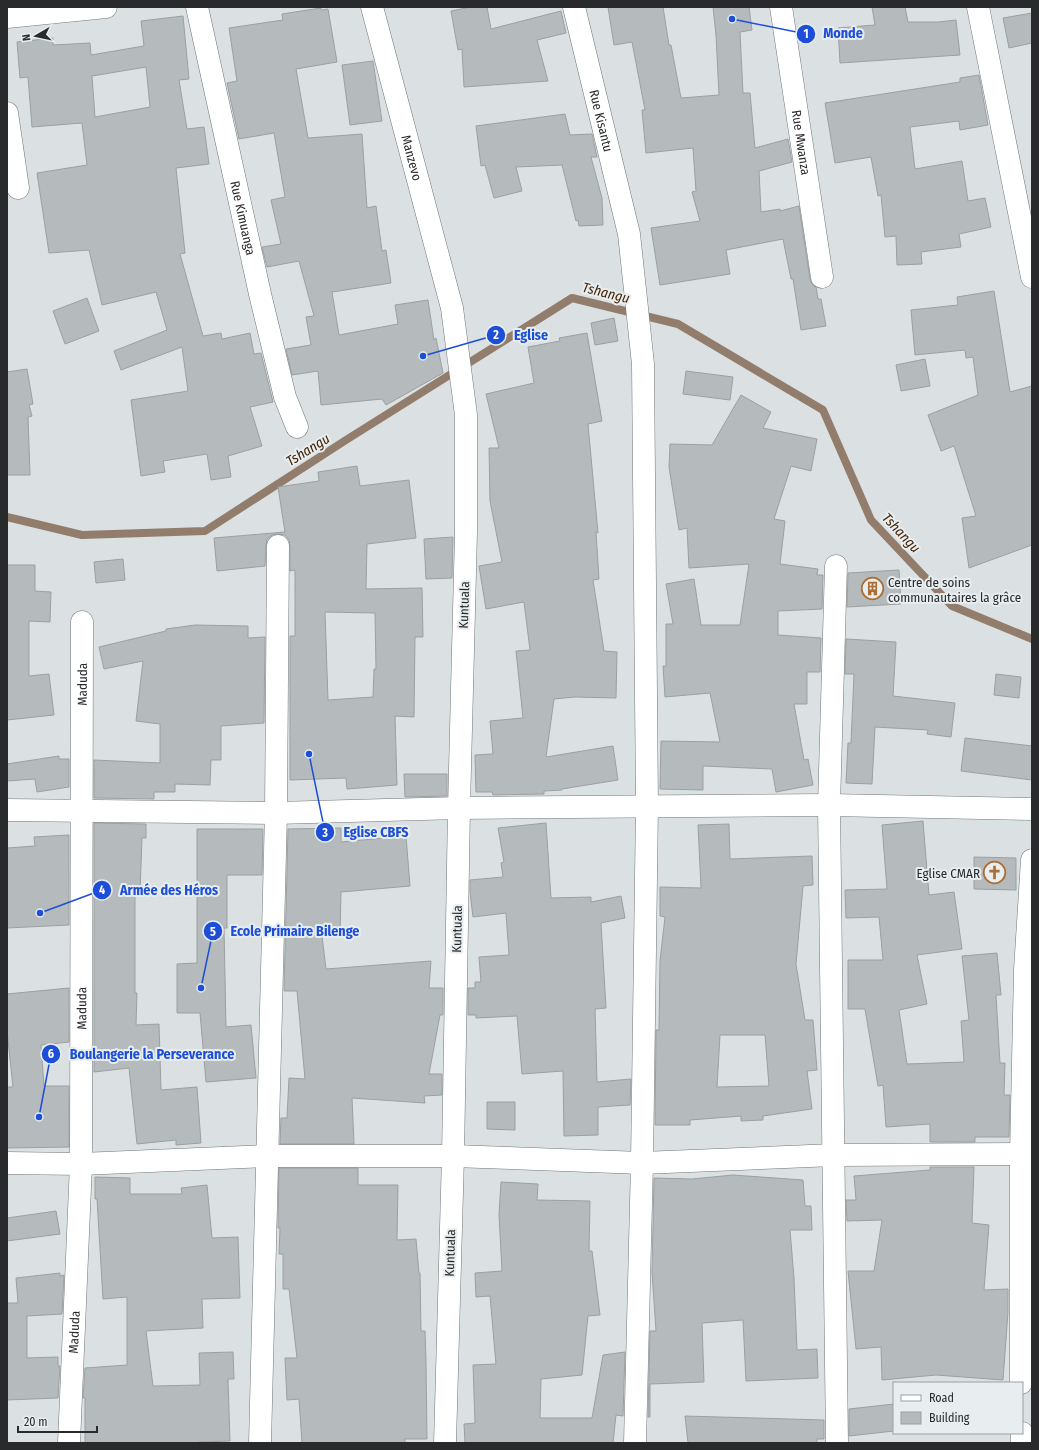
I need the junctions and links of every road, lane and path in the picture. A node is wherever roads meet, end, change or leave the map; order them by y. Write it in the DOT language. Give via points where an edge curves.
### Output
graph roads {
  1 [pos="106,7"];
  2 [pos="197,7"];
  3 [pos="372,7"];
  4 [pos="574,7"];
  5 [pos="781,7"];
  6 [pos="978,7"];
  7 [pos="7,17"];
  8 [pos="7,113"];
  9 [pos="18,188"];
  10 [pos="1032,273"];
  11 [pos="822,277"];
  12 [pos="466,415"];
  13 [pos="297,427"];
  14 [pos="278,546"];
  15 [pos="836,566"];
  16 [pos="82,622"];
  17 [pos="648,806"];
  18 [pos="829,806"];
  19 [pos="459,808"];
  20 [pos="1032,809"];
  21 [pos="7,810"];
  22 [pos="83,812"];
  23 [pos="276,813"];
  24 [pos="1032,860"];
  25 [pos="1021,1154"];
  26 [pos="834,1155"];
  27 [pos="268,1156"];
  28 [pos="453,1156"];
  29 [pos="7,1163"];
  30 [pos="642,1163"];
  31 [pos="81,1164"];
  32 [pos="1022,1382"];
  33 [pos="69,1443"];
  34 [pos="260,1443"];
  35 [pos="445,1443"];
  36 [pos="635,1443"];
  37 [pos="837,1443"];
  1 -- 7 [label="street"];
  2 -- 13 [label="street, Rue Kimuanga" via="262,301 285,397"];
  3 -- 12 [label="street, Manzevo" via="452,308"];
  4 -- 17 [label="street, Rue Kisantu" via="629,234 644,364"];
  5 -- 11 [label="street, Rue Mwanza"];
  6 -- 10 [label="street"];
  8 -- 9 [label="street"];
  12 -- 19 [label="street, Kuntuala" via="466,532"];
  14 -- 23 [label="street"];
  15 -- 18 [label="street"];
  16 -- 22 [label="street, Maduda"];
  17 -- 18 [label="street"];
  17 -- 19 [label="street"];
  17 -- 30 [label="street, Rue Kisantu"];
  18 -- 20 [label="street"];
  18 -- 26 [label="street"];
  19 -- 23 [label="street"];
  19 -- 28 [label="street, Kuntuala"];
  21 -- 22 [label="street"];
  22 -- 23 [label="street"];
  22 -- 31 [label="street, Maduda"];
  23 -- 27 [label="street"];
  24 -- 25 [label="street" via="1025,970"];
  25 -- 26 [label="street"];
  25 -- 32 [label="street"];
  26 -- 30 [label="street"];
  26 -- 37 [label="street"];
  27 -- 28 [label="street"];
  27 -- 31 [label="street"];
  27 -- 34 [label="street"];
  28 -- 30 [label="street"];
  28 -- 35 [label="street, Kuntuala"];
  29 -- 31 [label="street"];
  30 -- 36 [label="street, Rue Kisantu"];
  31 -- 33 [label="street, Maduda"];
}
